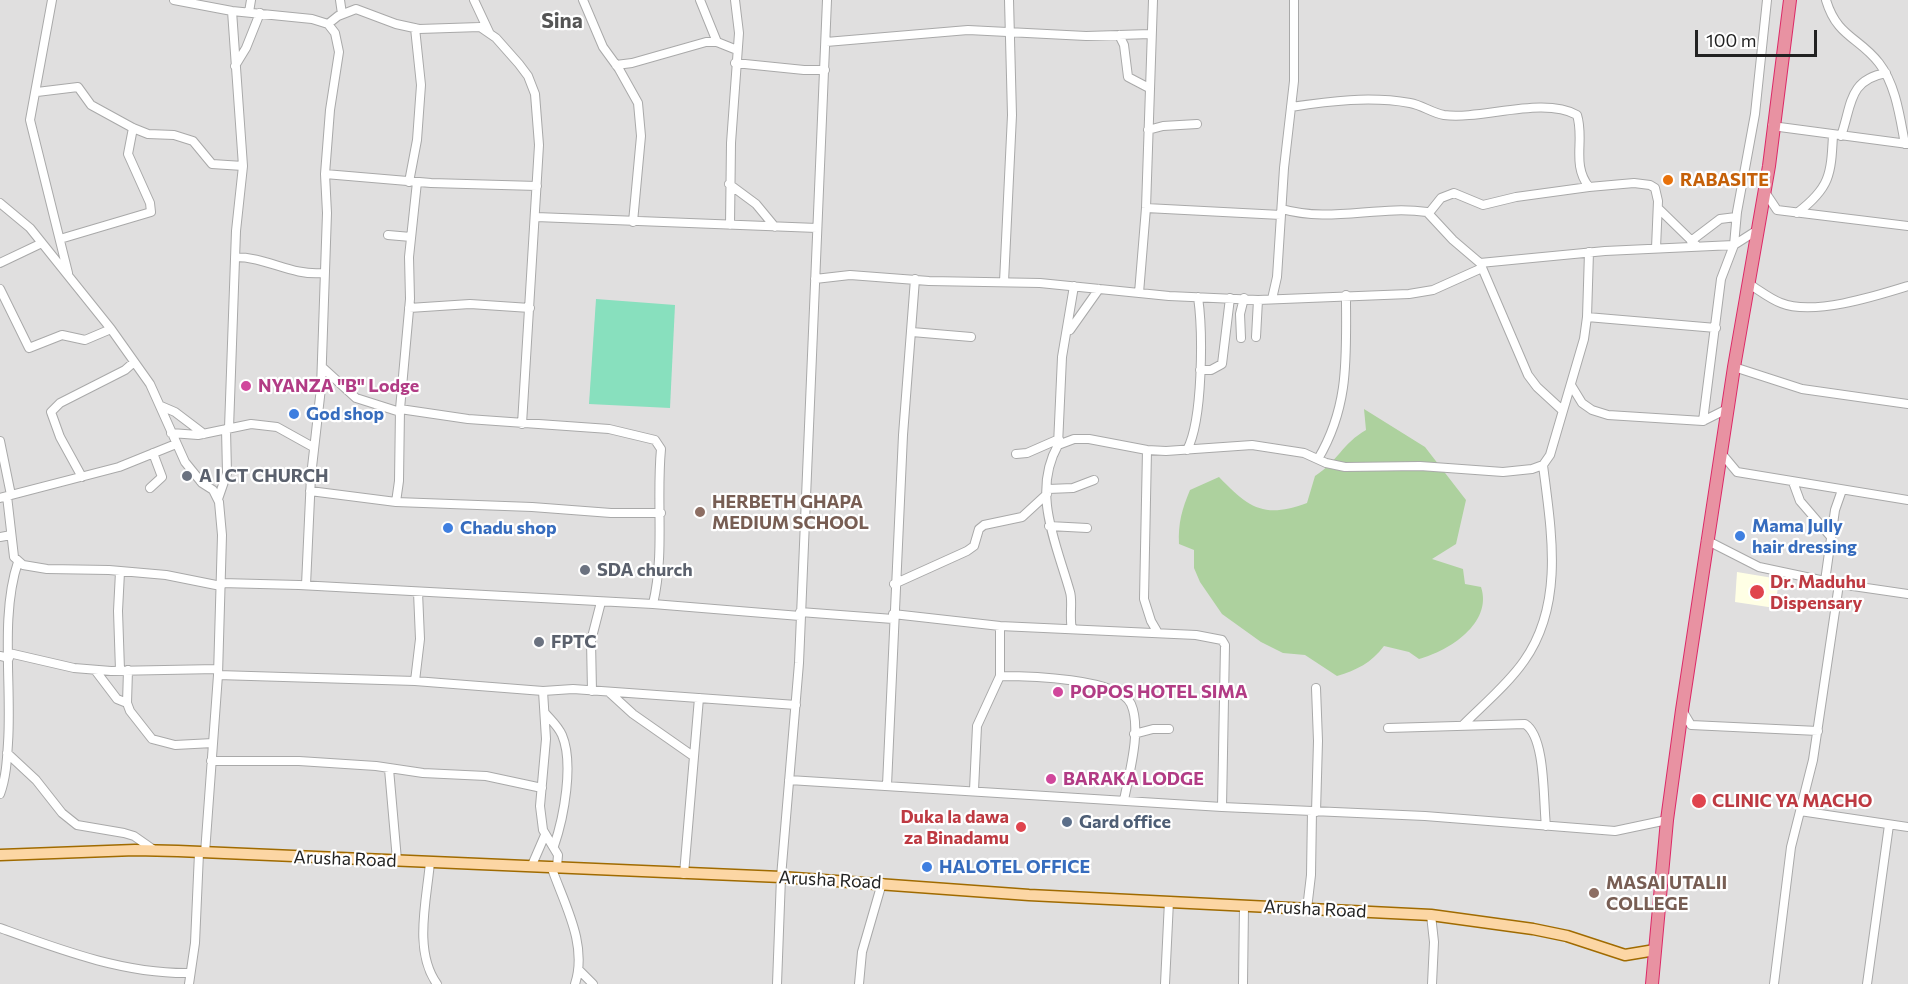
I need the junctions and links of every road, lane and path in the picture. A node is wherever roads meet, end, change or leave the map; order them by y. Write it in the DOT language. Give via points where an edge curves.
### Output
graph roads {
  1 [pos="52,0"];
  2 [pos="174,0"];
  3 [pos="251,0"];
  4 [pos="340,0"];
  5 [pos="474,0"];
  6 [pos="583,0"];
  7 [pos="700,0"];
  8 [pos="735,0"];
  9 [pos="827,0"];
  10 [pos="1009,0"];
  11 [pos="1153,0"];
  12 [pos="1294,0"];
  13 [pos="1767,0"];
  14 [pos="1790,0"];
  15 [pos="1826,0"];
  16 [pos="232,11"];
  17 [pos="249,12"];
  18 [pos="260,13"];
  19 [pos="342,14"];
  20 [pos="328,24"];
  21 [pos="415,28"];
  22 [pos="489,32"];
  23 [pos="1010,33"];
  24 [pos="1151,34"];
  25 [pos="1119,35"];
  26 [pos="717,42"];
  27 [pos="826,42"];
  28 [pos="737,50"];
  29 [pos="735,63"];
  30 [pos="616,65"];
  31 [pos="235,66"];
  32 [pos="825,70"];
  33 [pos="1886,73"];
  34 [pos="1149,88"];
  35 [pos="37,92"];
  36 [pos="1290,107"];
  37 [pos="1197,124"];
  38 [pos="1772,126"];
  39 [pos="133,128"];
  40 [pos="1148,130"];
  41 [pos="1837,135"];
  42 [pos="1907,144"];
  43 [pos="243,166"];
  44 [pos="325,174"];
  45 [pos="413,182"];
  46 [pos="729,184"];
  47 [pos="537,186"];
  48 [pos="1589,187"];
  49 [pos="1765,192"];
  50 [pos="0,203"];
  51 [pos="1146,208"];
  52 [pos="1658,208"];
  53 [pos="1282,212"];
  54 [pos="1429,213"];
  55 [pos="1797,213"];
  56 [pos="536,217"];
  57 [pos="1736,217"];
  58 [pos="633,222"];
  59 [pos="730,225"];
  60 [pos="1908,226"];
  61 [pos="775,227"];
  62 [pos="817,228"];
  63 [pos="1758,229"];
  64 [pos="388,235"];
  65 [pos="411,237"];
  66 [pos="60,239"];
  67 [pos="42,243"];
  68 [pos="1694,244"];
  69 [pos="1734,245"];
  70 [pos="1656,248"];
  71 [pos="1589,252"];
  72 [pos="235,257"];
  73 [pos="0,263"];
  74 [pos="1481,266"];
  75 [pos="69,273"];
  76 [pos="323,273"];
  77 [pos="815,279"];
  78 [pos="915,279"];
  79 [pos="1004,282"];
  80 [pos="1749,284"];
  81 [pos="1074,286"];
  82 [pos="1908,286"];
  83 [pos="0,289"];
  84 [pos="1099,289"];
  85 [pos="1139,293"];
  86 [pos="1346,295"];
  87 [pos="1198,297"];
  88 [pos="1230,298"];
  89 [pos="1244,298"];
  90 [pos="1272,299"];
  91 [pos="1258,300"];
  92 [pos="409,308"];
  93 [pos="530,308"];
  94 [pos="1587,317"];
  95 [pos="1716,328"];
  96 [pos="111,329"];
  97 [pos="912,332"];
  98 [pos="1067,333"];
  99 [pos="971,337"];
  100 [pos="1256,337"];
  101 [pos="1241,338"];
  102 [pos="134,362"];
  103 [pos="322,367"];
  104 [pos="1734,367"];
  105 [pos="1200,370"];
  106 [pos="1571,385"];
  107 [pos="1908,404"];
  108 [pos="160,406"];
  109 [pos="1727,409"];
  110 [pos="400,410"];
  111 [pos="1562,410"];
  112 [pos="1703,421"];
  113 [pos="522,424"];
  114 [pos="227,429"];
  115 [pos="171,433"];
  116 [pos="204,434"];
  117 [pos="0,441"];
  118 [pos="1058,442"];
  119 [pos="176,444"];
  120 [pos="313,447"];
  121 [pos="1147,450"];
  122 [pos="1187,450"];
  123 [pos="153,453"];
  124 [pos="1016,454"];
  125 [pos="1722,454"];
  126 [pos="1318,459"];
  127 [pos="1544,465"];
  128 [pos="82,477"];
  129 [pos="1094,480"];
  130 [pos="1793,482"];
  131 [pos="150,488"];
  132 [pos="1842,490"];
  133 [pos="310,491"];
  134 [pos="1048,491"];
  135 [pos="6,496"];
  136 [pos="218,500"];
  137 [pos="1908,500"];
  138 [pos="396,502"];
  139 [pos="661,513"];
  140 [pos="1049,526"];
  141 [pos="1087,528"];
  142 [pos="11,535"];
  143 [pos="0,537"];
  144 [pos="1831,537"];
  145 [pos="1706,540"];
  146 [pos="18,562"];
  147 [pos="120,572"];
  148 [pos="1825,580"];
  149 [pos="221,584"];
  150 [pos="894,584"];
  151 [pos="1839,584"];
  152 [pos="306,585"];
  153 [pos="418,592"];
  154 [pos="1908,594"];
  155 [pos="601,602"];
  156 [pos="653,604"];
  157 [pos="800,614"];
  158 [pos="893,616"];
  159 [pos="1000,626"];
  160 [pos="1072,629"];
  161 [pos="1158,633"];
  162 [pos="6,656"];
  163 [pos="95,670"];
  164 [pos="124,670"];
  165 [pos="218,672"];
  166 [pos="1000,676"];
  167 [pos="415,681"];
  168 [pos="1316,688"];
  169 [pos="543,691"];
  170 [pos="592,691"];
  171 [pos="609,693"];
  172 [pos="699,698"];
  173 [pos="127,703"];
  174 [pos="796,705"];
  175 [pos="1682,710"];
  176 [pos="545,712"];
  177 [pos="1464,724"];
  178 [pos="1388,728"];
  179 [pos="1169,729"];
  180 [pos="1818,732"];
  181 [pos="1134,734"];
  182 [pos="213,743"];
  183 [pos="7,753"];
  184 [pos="693,756"];
  185 [pos="211,761"];
  186 [pos="389,769"];
  187 [pos="789,780"];
  188 [pos="887,785"];
  189 [pos="542,788"];
  190 [pos="974,790"];
  191 [pos="0,794"];
  192 [pos="1124,800"];
  193 [pos="1222,807"];
  194 [pos="1314,811"];
  195 [pos="1800,811"];
  196 [pos="1667,820"];
  197 [pos="1889,825"];
  198 [pos="1546,826"];
  199 [pos="1908,827"];
  200 [pos="545,835"];
  201 [pos="554,846"];
  202 [pos="154,851"];
  203 [pos="202,853"];
  204 [pos="0,855"];
  205 [pos="397,861"];
  206 [pos="430,862"];
  207 [pos="532,865"];
  208 [pos="554,866"];
  209 [pos="684,874"];
  210 [pos="781,877"];
  211 [pos="882,883"];
  212 [pos="1169,901"];
  213 [pos="1244,906"];
  214 [pos="1307,909"];
  215 [pos="1431,915"];
  216 [pos="0,928"];
  217 [pos="1655,950"];
  218 [pos="579,970"];
  219 [pos="190,973"];
  220 [pos="189,984"];
  221 [pos="196,984"];
  222 [pos="437,984"];
  223 [pos="575,984"];
  224 [pos="593,984"];
  225 [pos="777,984"];
  226 [pos="859,984"];
  227 [pos="1165,984"];
  228 [pos="1243,984"];
  229 [pos="1432,984"];
  230 [pos="1652,984"];
  231 [pos="1774,984"];
  232 [pos="1867,984"];
  1 -- 35 [label="street"];
  2 -- 16 [label="street"];
  3 -- 17 [label="street"];
  4 -- 19 [label="street"];
  5 -- 22 [label="street"];
  6 -- 30 [label="street" via="603,47"];
  7 -- 26 [label="street"];
  8 -- 28 [label="street"];
  9 -- 27 [label="street"];
  10 -- 23 [label="street"];
  11 -- 24 [label="street"];
  12 -- 36 [label="street" via="1294,81"];
  13 -- 57 [label="street" via="1755,114"];
  14 -- 38 [label="highway"];
  15 -- 33 [label="street" via="1832,18"];
  16 -- 17 [label="street"];
  16 -- 31 [label="street"];
  17 -- 18 [label="street"];
  18 -- 20 [label="street"];
  18 -- 31 [label="street"];
  19 -- 20 [label="street"];
  19 -- 21 [label="street" via="364,10"];
  20 -- 44 [label="street" via="335,33 339,52"];
  21 -- 22 [label="street" via="480,27"];
  21 -- 45 [label="street" via="421,101"];
  22 -- 47 [label="street" via="519,63 535,94"];
  23 -- 25 [label="street"];
  23 -- 27 [label="street" via="968,30"];
  23 -- 79 [label="street" via="1012,115"];
  24 -- 25 [label="street"];
  24 -- 34 [label="street"];
  25 -- 34 [label="street" via="1128,76"];
  26 -- 28 [label="street"];
  26 -- 30 [label="street"];
  27 -- 32 [label="street"];
  28 -- 29 [label="street"];
  29 -- 32 [label="street"];
  29 -- 46 [label="street"];
  30 -- 58 [label="street" via="636,98 641,117"];
  31 -- 43 [label="street"];
  32 -- 62 [label="street"];
  33 -- 41 [label="street" via="1868,78 1856,87"];
  33 -- 42 [label="street"];
  34 -- 40 [label="street"];
  35 -- 39 [label="street" via="78,87 91,105"];
  35 -- 66 [label="street" via="30,120"];
  36 -- 48 [label="street" via="1364,100 1420,104 1443,115 1567,110 1577,115 1579,122 1579,166"];
  36 -- 53 [label="street"];
  37 -- 40 [label="street"];
  38 -- 41 [label="street"];
  38 -- 49 [label="highway"];
  39 -- 43 [label="street" via="148,134 185,137 212,164"];
  39 -- 66 [label="street" via="128,154 151,212"];
  40 -- 51 [label="street"];
  41 -- 42 [label="street"];
  41 -- 55 [label="street" via="1824,189"];
  43 -- 72 [label="street"];
  44 -- 45 [label="street"];
  44 -- 76 [label="street"];
  45 -- 47 [label="street"];
  45 -- 65 [label="street"];
  46 -- 59 [label="street"];
  46 -- 61 [label="street" via="756,204"];
  47 -- 56 [label="street"];
  48 -- 52 [label="street" via="1650,185 1657,193"];
  48 -- 54 [label="street" via="1483,205 1454,193 1441,198"];
  49 -- 55 [label="street" via="1777,210"];
  49 -- 63 [label="highway"];
  50 -- 67 [label="street"];
  51 -- 53 [label="street"];
  51 -- 85 [label="street"];
  52 -- 68 [label="street"];
  52 -- 70 [label="street"];
  53 -- 54 [label="street"];
  53 -- 90 [label="street"];
  54 -- 74 [label="street"];
  55 -- 60 [label="street"];
  56 -- 58 [label="street"];
  56 -- 93 [label="street"];
  57 -- 68 [label="street" via="1720,219"];
  57 -- 69 [label="street"];
  58 -- 59 [label="street"];
  59 -- 61 [label="street"];
  61 -- 62 [label="street"];
  62 -- 77 [label="street"];
  63 -- 69 [label="street"];
  63 -- 80 [label="highway"];
  64 -- 65 [label="street"];
  65 -- 92 [label="street"];
  66 -- 75 [label="street"];
  67 -- 73 [label="street"];
  67 -- 75 [label="street"];
  68 -- 69 [label="street"];
  68 -- 70 [label="street"];
  69 -- 95 [label="street" via="1721,279"];
  70 -- 71 [label="street"];
  71 -- 74 [label="street"];
  71 -- 94 [label="street"];
  72 -- 76 [label="street" via="261,258 295,273"];
  72 -- 114 [label="street"];
  74 -- 86 [label="street" via="1433,290"];
  74 -- 111 [label="street" via="1528,375"];
  75 -- 96 [label="street"];
  76 -- 103 [label="street"];
  77 -- 78 [label="street" via="850,275"];
  77 -- 157 [label="street"];
  78 -- 79 [label="street"];
  78 -- 97 [label="street"];
  79 -- 81 [label="street"];
  80 -- 82 [label="street" via="1782,304 1812,306 1847,303"];
  80 -- 104 [label="highway"];
  81 -- 84 [label="street"];
  81 -- 98 [label="street"];
  83 -- 96 [label="street" via="29,348 62,335 85,340"];
  84 -- 85 [label="street"];
  84 -- 98 [label="street"];
  85 -- 87 [label="street"];
  86 -- 90 [label="street"];
  86 -- 126 [label="street" via="1343,391 1333,434"];
  87 -- 88 [label="street"];
  87 -- 105 [label="street" via="1202,332"];
  88 -- 89 [label="street"];
  88 -- 105 [label="street" via="1222,364"];
  89 -- 91 [label="street"];
  89 -- 101 [label="street"];
  90 -- 91 [label="street"];
  91 -- 100 [label="street"];
  92 -- 93 [label="street" via="470,304"];
  92 -- 110 [label="street"];
  93 -- 113 [label="street"];
  94 -- 95 [label="street"];
  94 -- 106 [label="street"];
  95 -- 112 [label="street"];
  96 -- 102 [label="street"];
  97 -- 99 [label="street"];
  97 -- 150 [label="street"];
  98 -- 118 [label="street" via="1062,357"];
  102 -- 108 [label="street"];
  102 -- 128 [label="street" via="51,412"];
  103 -- 110 [label="street" via="356,398"];
  103 -- 120 [label="street"];
  104 -- 107 [label="street" via="1802,389"];
  104 -- 109 [label="highway"];
  105 -- 122 [label="street" via="1194,434"];
  106 -- 111 [label="street"];
  106 -- 112 [label="street" via="1582,403 1598,412"];
  108 -- 115 [label="street"];
  108 -- 116 [label="street"];
  109 -- 112 [label="street"];
  109 -- 125 [label="highway"];
  110 -- 113 [label="street"];
  110 -- 138 [label="street"];
  111 -- 127 [label="street"];
  113 -- 139 [label="street" via="609,429 655,440 661,449"];
  114 -- 116 [label="street"];
  114 -- 120 [label="street" via="243,424 277,427"];
  114 -- 136 [label="street" via="227,473"];
  115 -- 116 [label="street"];
  115 -- 119 [label="street"];
  117 -- 135 [label="street"];
  118 -- 121 [label="street" via="1089,439"];
  118 -- 124 [label="street"];
  118 -- 134 [label="street" via="1051,460"];
  119 -- 123 [label="street"];
  119 -- 136 [label="street" via="184,462"];
  120 -- 133 [label="street"];
  121 -- 122 [label="street"];
  121 -- 161 [label="street" via="1144,599"];
  122 -- 126 [label="street" via="1252,445 1286,449"];
  123 -- 128 [label="street"];
  123 -- 131 [label="street" via="162,477"];
  125 -- 130 [label="street" via="1737,472"];
  125 -- 145 [label="highway"];
  126 -- 127 [label="street" via="1345,467 1420,466 1503,472"];
  127 -- 177 [label="street" via="1553,558 1552,591 1544,621 1523,663"];
  128 -- 135 [label="street"];
  129 -- 134 [label="street"];
  130 -- 132 [label="street"];
  130 -- 144 [label="street" via="1800,501"];
  132 -- 137 [label="street"];
  132 -- 144 [label="street" via="1834,510"];
  133 -- 138 [label="street"];
  133 -- 152 [label="street"];
  134 -- 140 [label="street"];
  134 -- 150 [label="street" via="1022,517 984,525 974,546 967,551"];
  135 -- 142 [label="street"];
  136 -- 149 [label="street"];
  138 -- 139 [label="street"];
  139 -- 156 [label="street" via="658,585"];
  140 -- 141 [label="street"];
  140 -- 160 [label="street" via="1071,594"];
  142 -- 143 [label="street"];
  142 -- 146 [label="street"];
  144 -- 148 [label="street"];
  145 -- 148 [label="street" via="1759,567"];
  145 -- 175 [label="highway"];
  146 -- 147 [label="street" via="47,569"];
  146 -- 162 [label="street"];
  147 -- 149 [label="street"];
  147 -- 164 [label="street" via="118,610"];
  148 -- 151 [label="street"];
  149 -- 152 [label="street"];
  149 -- 165 [label="street"];
  150 -- 158 [label="street"];
  151 -- 154 [label="street"];
  151 -- 180 [label="street"];
  152 -- 153 [label="street"];
  153 -- 155 [label="street"];
  153 -- 167 [label="street" via="420,639"];
  155 -- 156 [label="street"];
  155 -- 170 [label="street" via="591,641"];
  156 -- 157 [label="street"];
  157 -- 158 [label="street"];
  157 -- 174 [label="street"];
  158 -- 159 [label="street"];
  158 -- 188 [label="street"];
  159 -- 160 [label="street"];
  159 -- 166 [label="street"];
  160 -- 161 [label="street"];
  161 -- 193 [label="street" via="1212,637 1224,642"];
  162 -- 163 [label="street"];
  162 -- 183 [label="street"];
  163 -- 164 [label="street"];
  163 -- 173 [label="street" via="117,699"];
  164 -- 165 [label="street"];
  164 -- 173 [label="street"];
  165 -- 167 [label="street"];
  165 -- 182 [label="street"];
  166 -- 181 [label="street" via="1028,676 1119,692 1131,705"];
  166 -- 190 [label="street" via="977,726"];
  167 -- 169 [label="street"];
  168 -- 194 [label="street"];
  169 -- 170 [label="street"];
  169 -- 176 [label="street"];
  170 -- 171 [label="street"];
  171 -- 172 [label="street"];
  171 -- 184 [label="street"];
  172 -- 174 [label="street"];
  172 -- 184 [label="street"];
  173 -- 182 [label="street" via="152,739 175,745"];
  174 -- 187 [label="street"];
  175 -- 180 [label="street" via="1691,725"];
  175 -- 196 [label="highway"];
  176 -- 189 [label="street"];
  176 -- 201 [label="street" via="562,735 566,760 562,814"];
  177 -- 178 [label="street"];
  177 -- 198 [label="street" via="1525,724 1532,728 1539,752"];
  179 -- 181 [label="street"];
  180 -- 195 [label="street"];
  181 -- 192 [label="street" via="1134,755"];
  182 -- 185 [label="street"];
  183 -- 191 [label="street"];
  183 -- 202 [label="street" via="69,820 134,836"];
  184 -- 209 [label="street"];
  185 -- 186 [label="street" via="299,761"];
  185 -- 203 [label="street"];
  186 -- 189 [label="street" via="486,776"];
  186 -- 205 [label="street"];
  187 -- 188 [label="street"];
  187 -- 210 [label="street"];
  188 -- 190 [label="street"];
  189 -- 200 [label="street" via="540,806"];
  190 -- 192 [label="street"];
  192 -- 193 [label="street"];
  193 -- 194 [label="street"];
  194 -- 198 [label="street"];
  194 -- 214 [label="street"];
  195 -- 197 [label="street"];
  195 -- 231 [label="street" via="1790,857"];
  196 -- 198 [label="street" via="1615,831"];
  196 -- 217 [label="highway"];
  197 -- 199 [label="street"];
  197 -- 232 [label="street"];
  200 -- 201 [label="street"];
  200 -- 207 [label="street"];
  201 -- 208 [label="street" via="558,855"];
  202 -- 203 [label="main road, Arusha Road"];
  202 -- 204 [label="main road, Arusha Road"];
  203 -- 205 [label="main road, Arusha Road"];
  203 -- 219 [label="street"];
  205 -- 206 [label="main road, Arusha Road"];
  206 -- 207 [label="main road, Arusha Road"];
  206 -- 222 [label="street" via="425,955"];
  207 -- 208 [label="main road, Arusha Road"];
  208 -- 209 [label="main road, Arusha Road"];
  208 -- 218 [label="street" via="578,940"];
  209 -- 210 [label="main road, Arusha Road"];
  210 -- 211 [label="main road, Arusha Road"];
  210 -- 225 [label="street"];
  211 -- 212 [label="main road, Arusha Road"];
  211 -- 226 [label="street" via="862,952"];
  212 -- 213 [label="main road, Arusha Road"];
  212 -- 227 [label="street"];
  213 -- 214 [label="main road, Arusha Road"];
  213 -- 228 [label="street"];
  214 -- 215 [label="main road, Arusha Road"];
  215 -- 217 [label="main road, Arusha Road" via="1568,936 1625,955"];
  215 -- 229 [label="street"];
  216 -- 219 [label="street" via="107,964 147,972"];
  217 -- 230 [label="highway"];
  218 -- 223 [label="street"];
  218 -- 224 [label="street"];
  219 -- 220 [label="street"];
  220 -- 221 [label="street"];
}
